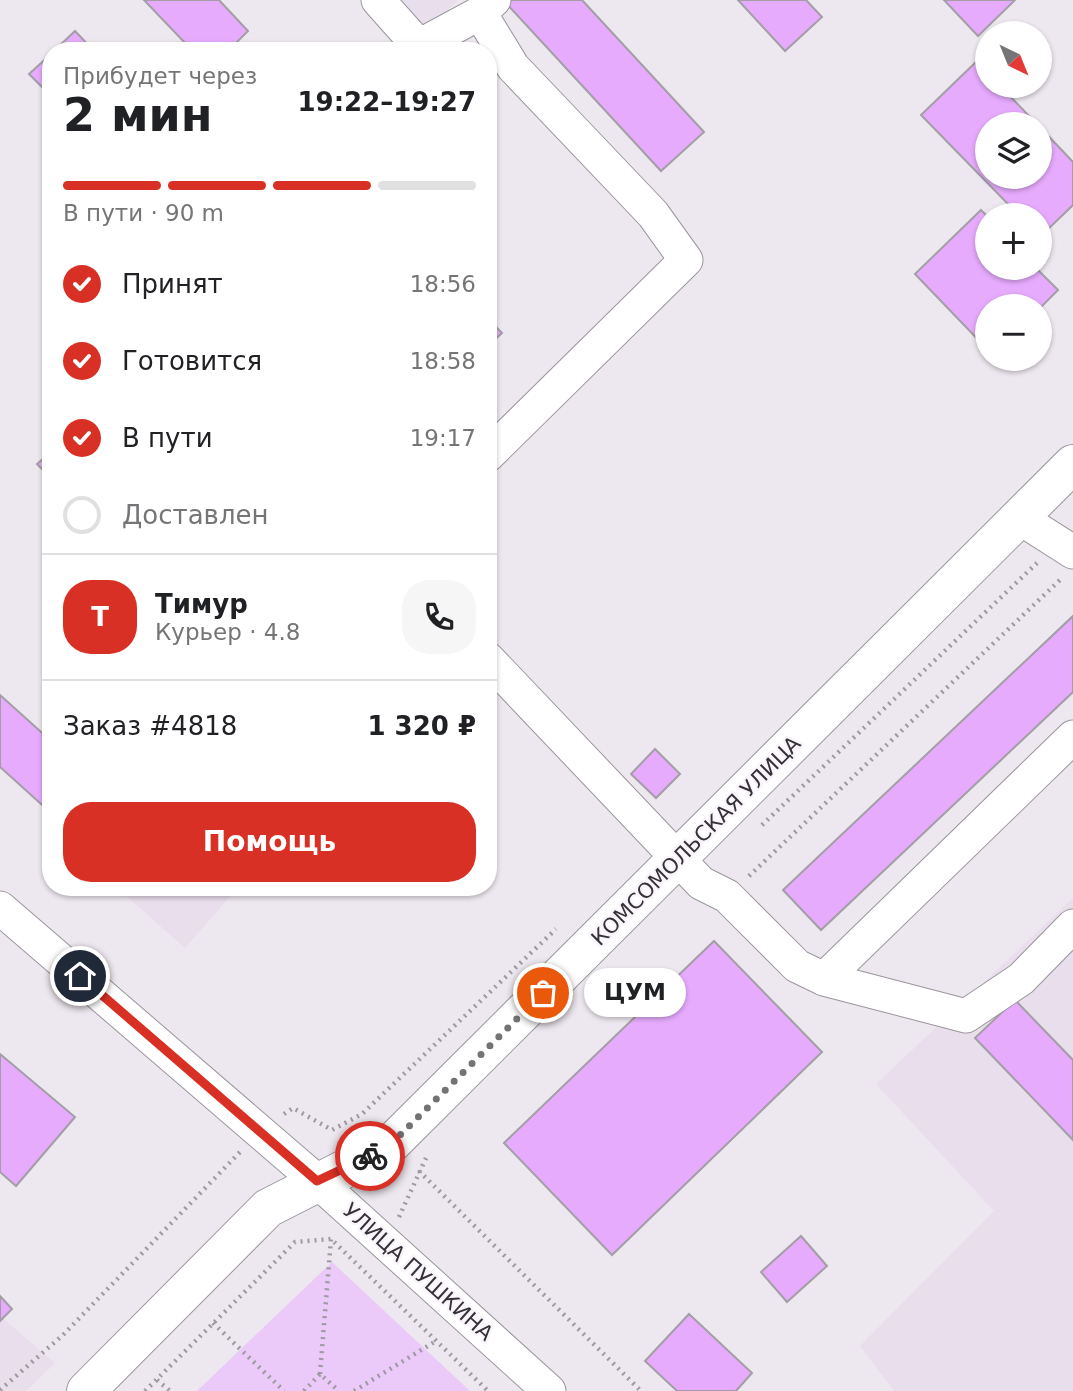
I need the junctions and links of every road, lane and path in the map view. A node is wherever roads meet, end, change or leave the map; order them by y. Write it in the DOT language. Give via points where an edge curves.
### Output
graph roads {
  1 [pos="378,0"];
  2 [pos="487,7"];
  3 [pos="415,42"];
  4 [pos="426,42"];
  5 [pos="497,446"];
  6 [pos="1073,464"];
  7 [pos="1018,517"];
  8 [pos="1065,557"];
  9 [pos="497,668"];
  10 [pos="1073,737"];
  11 [pos="761,826"];
  12 [pos="679,858"];
  13 [pos="727,896"];
  14 [pos="0,908"];
  15 [pos="564,921"];
  16 [pos="1073,926"];
  17 [pos="824,979"];
  18 [pos="362,1114"];
  19 [pos="260,1130"];
  20 [pos="388,1147"];
  21 [pos="430,1150"];
  22 [pos="419,1171"];
  23 [pos="317,1181"];
  24 [pos="331,1239"];
  25 [pos="213,1323"];
  26 [pos="436,1341"];
  27 [pos="320,1374"];
  28 [pos="157,1380"];
  29 [pos="0,1390"];
  30 [pos="86,1391"];
  31 [pos="145,1391"];
  32 [pos="170,1391"];
  33 [pos="284,1391"];
  34 [pos="304,1391"];
  35 [pos="339,1391"];
  36 [pos="354,1391"];
  37 [pos="488,1391"];
  38 [pos="548,1391"];
  39 [pos="641,1391"];
  1 -- 3 [label="street"];
  2 -- 4 [label="street"];
  2 -- 5 [label="street" via="513,67 653,214 685,260"];
  6 -- 7 [label="main road, КОМСОМОЛЬСКАЯ УЛИЦА"];
  7 -- 8 [label="street"];
  7 -- 12 [label="main road, КОМСОМОЛЬСКАЯ УЛИЦА"];
  8 -- 11 [label="path"];
  8 -- 13 [label="path"];
  9 -- 12 [label="street"];
  10 -- 17 [label="street"];
  12 -- 13 [label="street" via="701,883"];
  12 -- 20 [label="main road, КОМСОМОЛЬСКАЯ УЛИЦА"];
  13 -- 17 [label="street" via="797,966"];
  14 -- 19 [label="street, УЛИЦА ПУШКИНА"];
  15 -- 18 [label="path"];
  16 -- 17 [label="street" via="1021,979 966,1016"];
  18 -- 19 [label="path" via="332,1130 293,1108"];
  18 -- 20 [label="path"];
  19 -- 23 [label="street, УЛИЦА ПУШКИНА"];
  19 -- 29 [label="path" via="63,1335"];
  20 -- 22 [label="path"];
  20 -- 23 [label="main road, КОМСОМОЛЬСКАЯ УЛИЦА"];
  21 -- 22 [label="path"];
  22 -- 39 [label="path"];
  23 -- 30 [label="main road, КОМСОМОЛЬСКАЯ УЛИЦА" via="268,1208"];
  23 -- 38 [label="street, УЛИЦА ПУШКИНА"];
  24 -- 25 [label="path" via="295,1242"];
  24 -- 26 [label="path"];
  24 -- 27 [label="path"];
  25 -- 28 [label="path"];
  25 -- 33 [label="path"];
  26 -- 36 [label="path"];
  26 -- 37 [label="path"];
  27 -- 34 [label="path"];
  27 -- 35 [label="path"];
  28 -- 31 [label="path"];
  28 -- 32 [label="path"];
}
